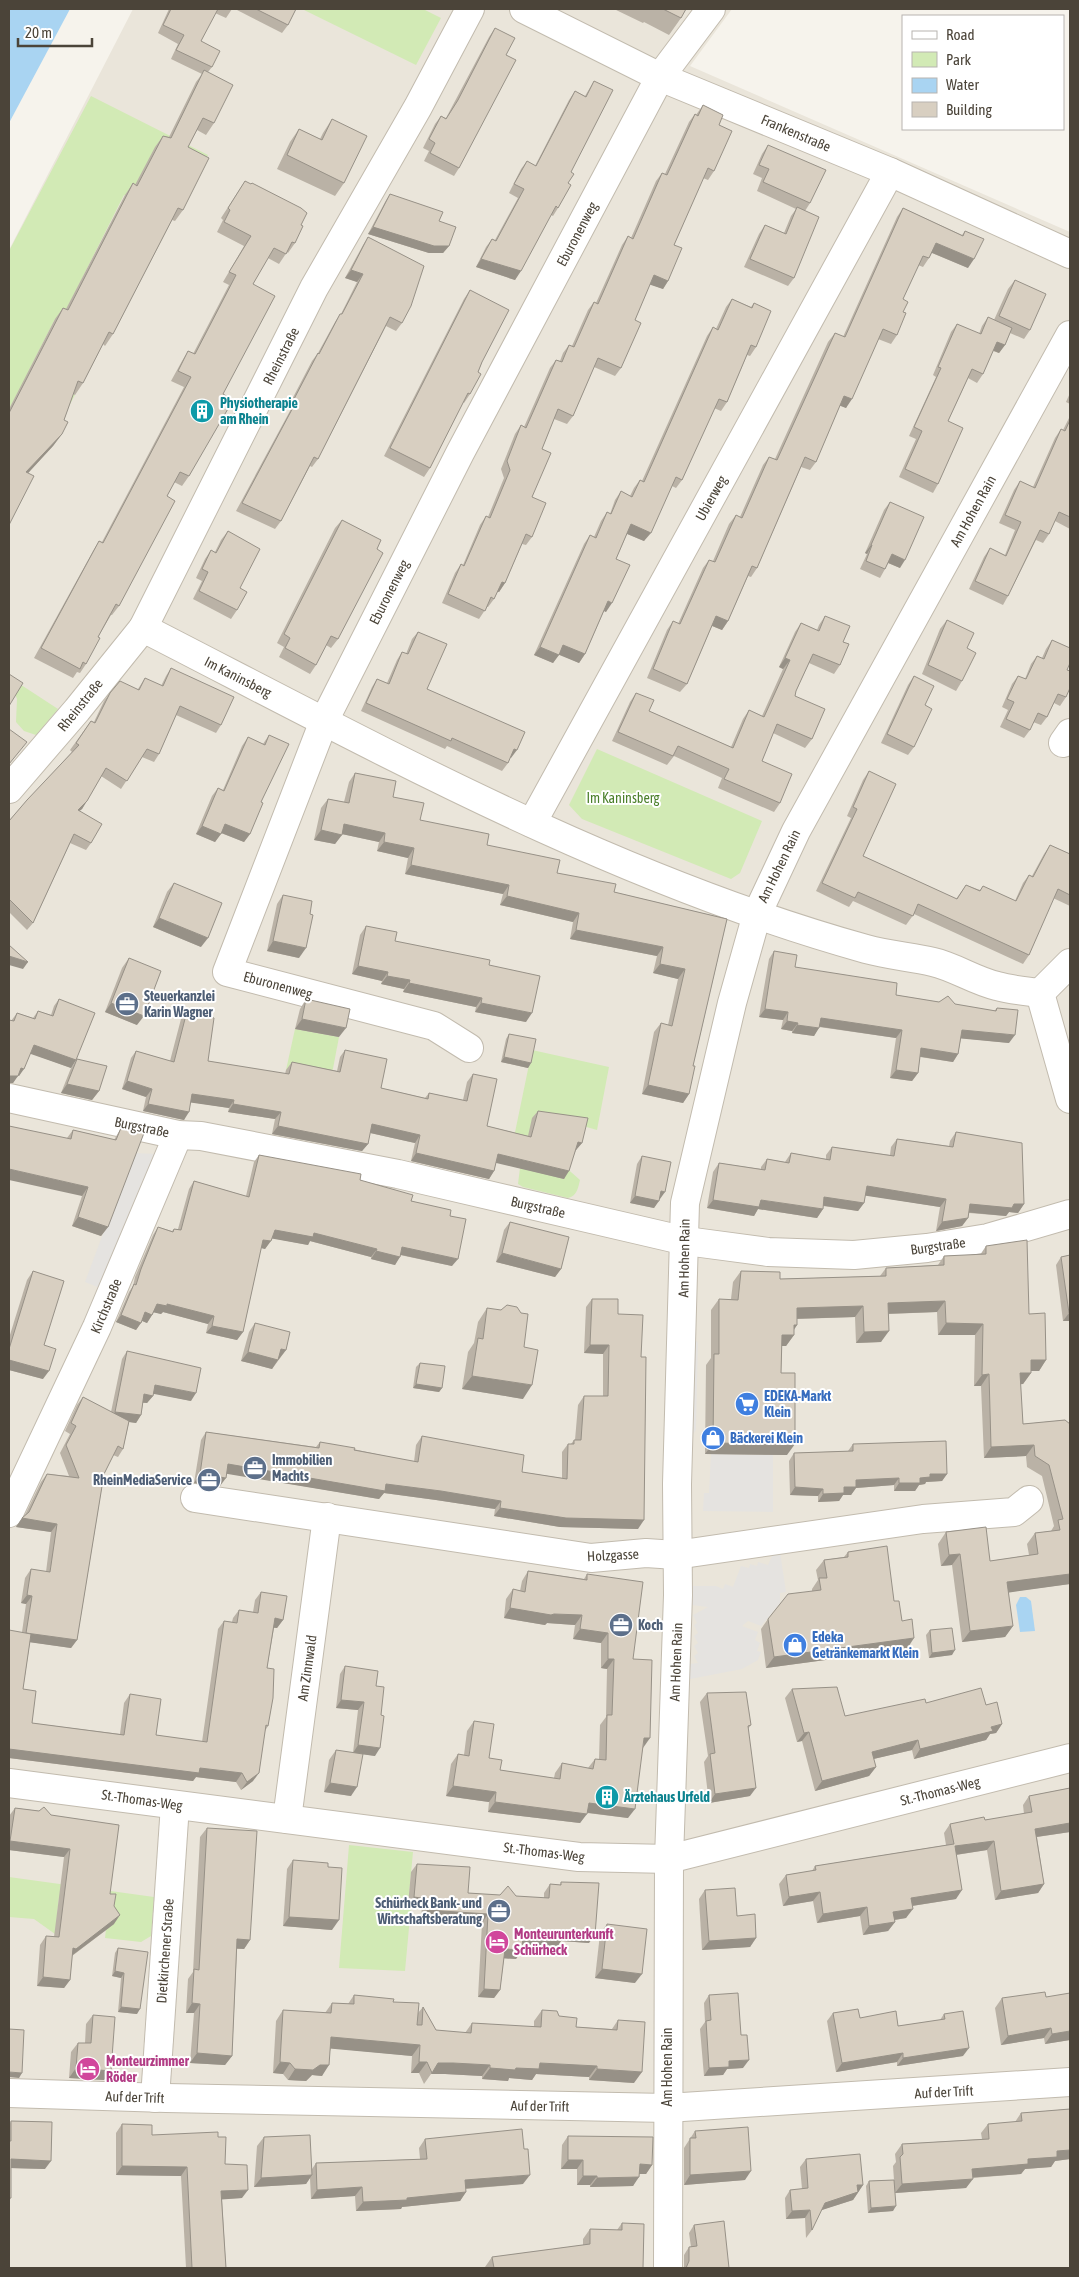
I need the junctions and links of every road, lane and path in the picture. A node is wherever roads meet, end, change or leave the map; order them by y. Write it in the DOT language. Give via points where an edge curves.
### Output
graph roads {
  1 [pos="470,9"];
  2 [pos="524,9"];
  3 [pos="712,9"];
  4 [pos="660,77"];
  5 [pos="890,172"];
  6 [pos="1070,254"];
  7 [pos="1070,335"];
  8 [pos="143,628"];
  9 [pos="324,721"];
  10 [pos="9,789"];
  11 [pos="532,823"];
  12 [pos="757,914"];
  13 [pos="1070,963"];
  14 [pos="1040,993"];
  15 [pos="469,1048"];
  16 [pos="9,1098"];
  17 [pos="1070,1099"];
  18 [pos="178,1135"];
  19 [pos="1070,1214"];
  20 [pos="686,1241"];
  21 [pos="18,1471"];
  22 [pos="195,1498"];
  23 [pos="1029,1500"];
  24 [pos="9,1513"];
  25 [pos="327,1517"];
  26 [pos="676,1555"];
  27 [pos="1070,1758"];
  28 [pos="9,1783"];
  29 [pos="175,1805"];
  30 [pos="287,1819"];
  31 [pos="669,1859"];
  32 [pos="1070,2082"];
  33 [pos="9,2093"];
  34 [pos="155,2098"];
  35 [pos="667,2108"];
  36 [pos="668,2268"];
  1 -- 8 [label="street, Rheinstraße" via="314,288"];
  2 -- 4 [label="street, Frankenstraße"];
  3 -- 4 [label="street, Eburonenweg"];
  4 -- 5 [label="street, Frankenstraße"];
  4 -- 9 [label="street, Eburonenweg" via="460,453"];
  5 -- 6 [label="street, Frankenstraße"];
  5 -- 11 [label="street, Ubierweg"];
  7 -- 12 [label="street, Am Hohen Rain" via="796,831"];
  8 -- 9 [label="street, Im Kaninsberg"];
  8 -- 10 [label="street, Rheinstraße"];
  9 -- 11 [label="street, Im Kaninsberg"];
  9 -- 15 [label="street, Eburonenweg" via="228,972 434,1026"];
  11 -- 12 [label="street, Im Kaninsberg" via="672,883"];
  12 -- 14 [label="street, Im Kaninsberg" via="866,949 934,962 997,986"];
  12 -- 20 [label="street, Am Hohen Rain" via="732,1003 685,1203"];
  13 -- 14 [label="street"];
  14 -- 17 [label="street"];
  16 -- 18 [label="street, Burgstraße"];
  18 -- 20 [label="street, Burgstraße" via="201,1136 398,1174"];
  18 -- 21 [label="street, Kirchstraße" via="97,1327"];
  19 -- 20 [label="street, Burgstraße" via="988,1238 854,1255 768,1252"];
  20 -- 26 [label="street, Am Hohen Rain"];
  21 -- 24 [label="street, Kirchstraße"];
  22 -- 25 [label="street, Holzgasse"];
  23 -- 26 [label="street, Holzgasse" via="1014,1512 923,1519"];
  25 -- 26 [label="street, Holzgasse" via="591,1558 646,1553"];
  25 -- 30 [label="street, Am Zinnwald"];
  26 -- 31 [label="street, Am Hohen Rain" via="678,1595"];
  27 -- 31 [label="street, St.-Thomas-Weg"];
  28 -- 29 [label="street, St.-Thomas-Weg"];
  29 -- 30 [label="street, St.-Thomas-Weg"];
  29 -- 34 [label="street, Dietkirchener Straße"];
  30 -- 31 [label="street, St.-Thomas-Weg" via="579,1857"];
  31 -- 35 [label="street, Am Hohen Rain"];
  32 -- 35 [label="street, Auf der Trift"];
  33 -- 34 [label="street, Auf der Trift"];
  34 -- 35 [label="street, Auf der Trift"];
  35 -- 36 [label="street, Am Hohen Rain"];
}
